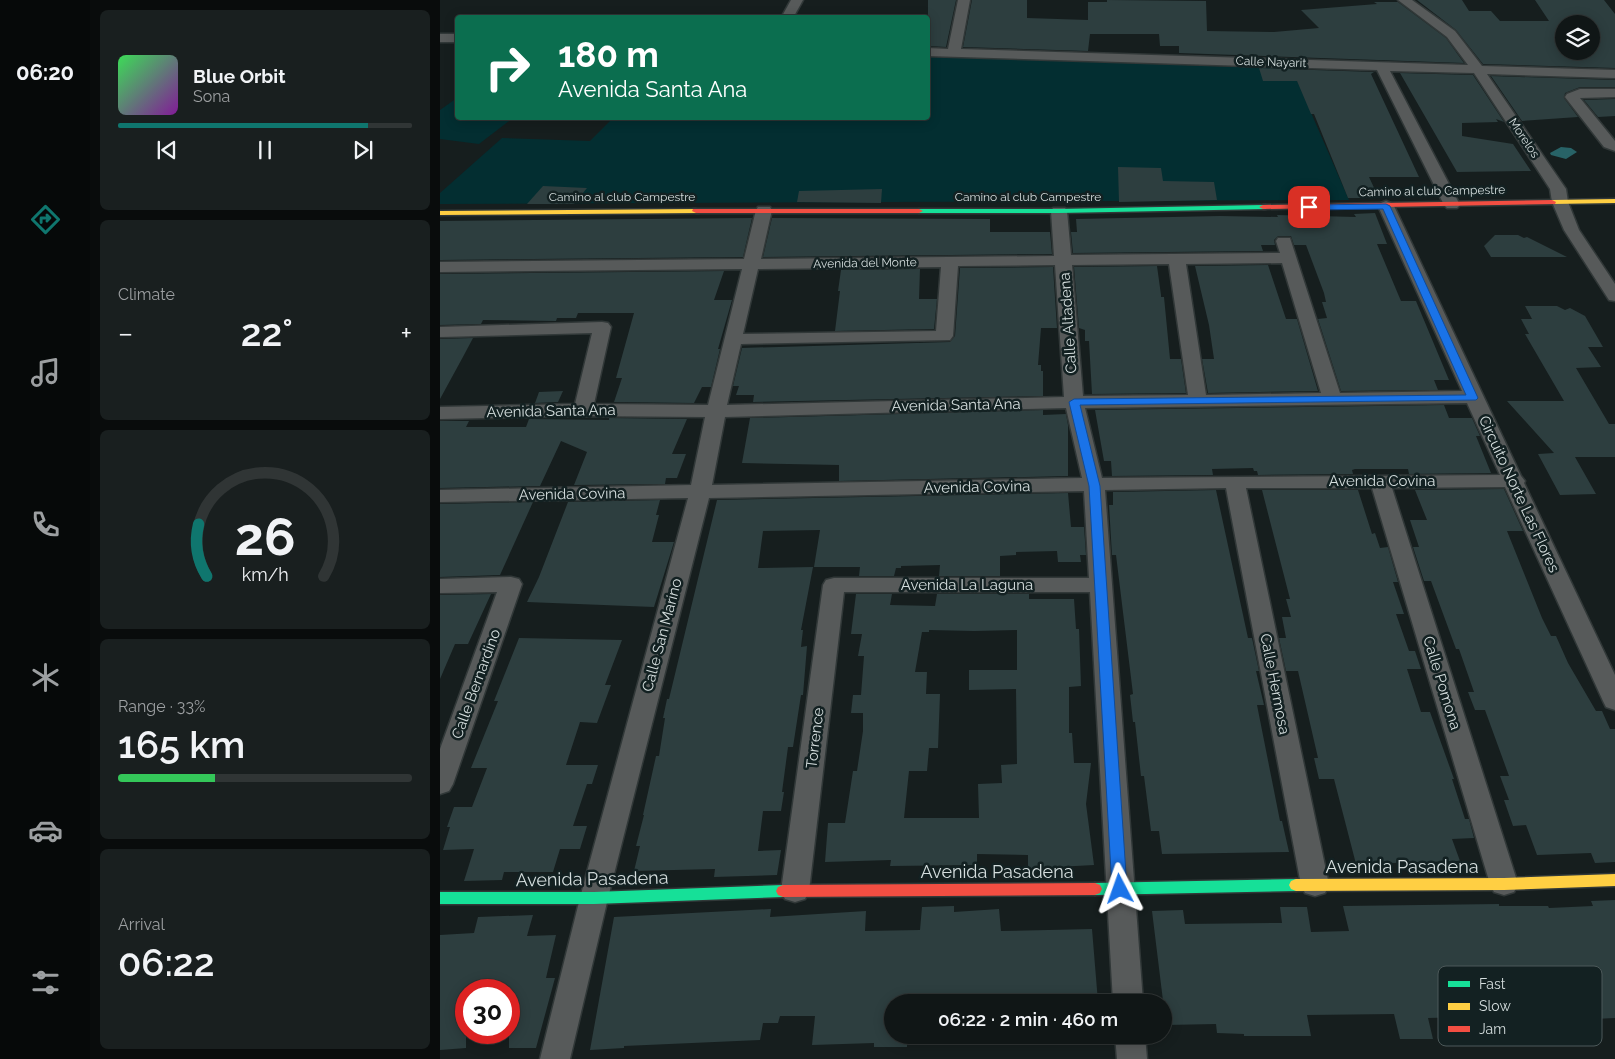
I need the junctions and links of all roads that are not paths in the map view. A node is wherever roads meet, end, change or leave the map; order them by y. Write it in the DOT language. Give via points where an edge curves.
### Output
graph roads {
  1 [pos="797,0"];
  2 [pos="964,0"];
  3 [pos="1391,0"];
  4 [pos="1404,0"];
  5 [pos="790,15"];
  6 [pos="440,38"];
  7 [pos="455,38"];
  8 [pos="930,52"];
  9 [pos="954,52"];
  10 [pos="1381,66"];
  11 [pos="1478,70"];
  12 [pos="1615,74"];
  13 [pos="1615,93"];
  14 [pos="1615,147"];
  15 [pos="1615,201"];
  16 [pos="1558,202"];
  17 [pos="1452,205"];
  18 [pos="1386,206"];
  19 [pos="764,210"];
  20 [pos="1059,211"];
  21 [pos="440,213"];
  22 [pos="1284,241"];
  23 [pos="1289,258"];
  24 [pos="1177,260"];
  25 [pos="1064,261"];
  26 [pos="950,262"];
  27 [pos="752,264"];
  28 [pos="440,267"];
  29 [pos="1615,296"];
  30 [pos="440,332"];
  31 [pos="734,339"];
  32 [pos="1473,398"];
  33 [pos="1332,399"];
  34 [pos="1198,401"];
  35 [pos="1074,402"];
  36 [pos="583,410"];
  37 [pos="716,411"];
  38 [pos="440,413"];
  39 [pos="1380,481"];
  40 [pos="1514,481"];
  41 [pos="1236,482"];
  42 [pos="1094,486"];
  43 [pos="700,492"];
  44 [pos="440,496"];
  45 [pos="834,585"];
  46 [pos="1100,585"];
  47 [pos="440,586"];
  48 [pos="1615,701"];
  49 [pos="440,784"];
  50 [pos="1615,880"];
  51 [pos="1504,884"];
  52 [pos="1316,885"];
  53 [pos="1120,889"];
  54 [pos="795,891"];
  55 [pos="440,898"];
  56 [pos="594,898"];
  57 [pos="1127,994"];
  58 [pos="1131,1044"];
  59 [pos="555,1059"];
  60 [pos="1132,1059"];
  1 -- 5 [label="street"];
  2 -- 9 [label="street"];
  3 -- 4 [label="street"];
  4 -- 11 [label="street, Morelos" via="1451,34"];
  6 -- 7 [label="street"];
  8 -- 9 [label="street, Calle Nayarit"];
  9 -- 10 [label="street, Calle Nayarit"];
  10 -- 11 [label="street, Calle Nayarit"];
  10 -- 17 [label="street"];
  11 -- 12 [label="street, Calle Nayarit"];
  11 -- 16 [label="street, Morelos" via="1558,189"];
  13 -- 14 [label="street" via="1580,93 1572,97 1609,144"];
  15 -- 16 [label="main road, Camino al club Campestre"];
  16 -- 17 [label="main road, Camino al club Campestre"];
  16 -- 29 [label="street, Morelos" via="1570,227"];
  17 -- 18 [label="main road, Camino al club Campestre"];
  18 -- 20 [label="main road, Camino al club Campestre"];
  18 -- 32 [label="street, Circuito Norte Las Flores"];
  19 -- 20 [label="main road, Camino al club Campestre"];
  19 -- 21 [label="main road, Camino al club Campestre"];
  19 -- 27 [label="street, Calle San Marino"];
  20 -- 25 [label="street, Calle Altadena"];
  22 -- 23 [label="street"];
  23 -- 24 [label="street, Avenida del Monte"];
  23 -- 33 [label="street"];
  24 -- 25 [label="street, Avenida del Monte"];
  24 -- 34 [label="street"];
  25 -- 26 [label="street, Avenida del Monte"];
  25 -- 35 [label="street, Calle Altadena"];
  26 -- 27 [label="street, Avenida del Monte"];
  26 -- 31 [label="street" via="944,336"];
  27 -- 28 [label="street, Avenida del Monte"];
  27 -- 31 [label="street, Calle San Marino"];
  30 -- 36 [label="street" via="602,327"];
  31 -- 37 [label="street, Calle San Marino"];
  32 -- 33 [label="street, Avenida Santa Ana"];
  32 -- 40 [label="street, Circuito Norte Las Flores"];
  33 -- 34 [label="street, Avenida Santa Ana"];
  34 -- 35 [label="street, Avenida Santa Ana"];
  35 -- 37 [label="street, Avenida Santa Ana"];
  35 -- 42 [label="street, Calle Altadena"];
  36 -- 37 [label="street, Avenida Santa Ana"];
  36 -- 38 [label="street, Avenida Santa Ana"];
  37 -- 43 [label="street, Calle San Marino"];
  39 -- 40 [label="street, Avenida Covina"];
  39 -- 41 [label="street, Avenida Covina"];
  39 -- 51 [label="street, Calle Pomona"];
  40 -- 48 [label="street, Circuito Norte Las Flores"];
  41 -- 42 [label="street, Avenida Covina"];
  41 -- 52 [label="street, Calle Hermosa"];
  42 -- 43 [label="street, Avenida Covina"];
  42 -- 46 [label="street, Calle Altadena"];
  43 -- 44 [label="street, Avenida Covina"];
  43 -- 56 [label="street, Calle San Marino"];
  45 -- 46 [label="street, Avenida La Laguna"];
  45 -- 54 [label="street, Torrence"];
  46 -- 53 [label="street, Calle Altadena"];
  47 -- 49 [label="street, Calle Bernardino" via="511,584"];
  50 -- 51 [label="main road, Avenida Pasadena"];
  51 -- 52 [label="main road, Avenida Pasadena"];
  52 -- 53 [label="main road, Avenida Pasadena"];
  53 -- 54 [label="main road, Avenida Pasadena"];
  53 -- 57 [label="street, Calle Altadena"];
  54 -- 56 [label="main road, Avenida Pasadena"];
  55 -- 56 [label="main road, Avenida Pasadena"];
  56 -- 59 [label="street, Calle San Marino"];
  58 -- 60 [label="street"];
}
